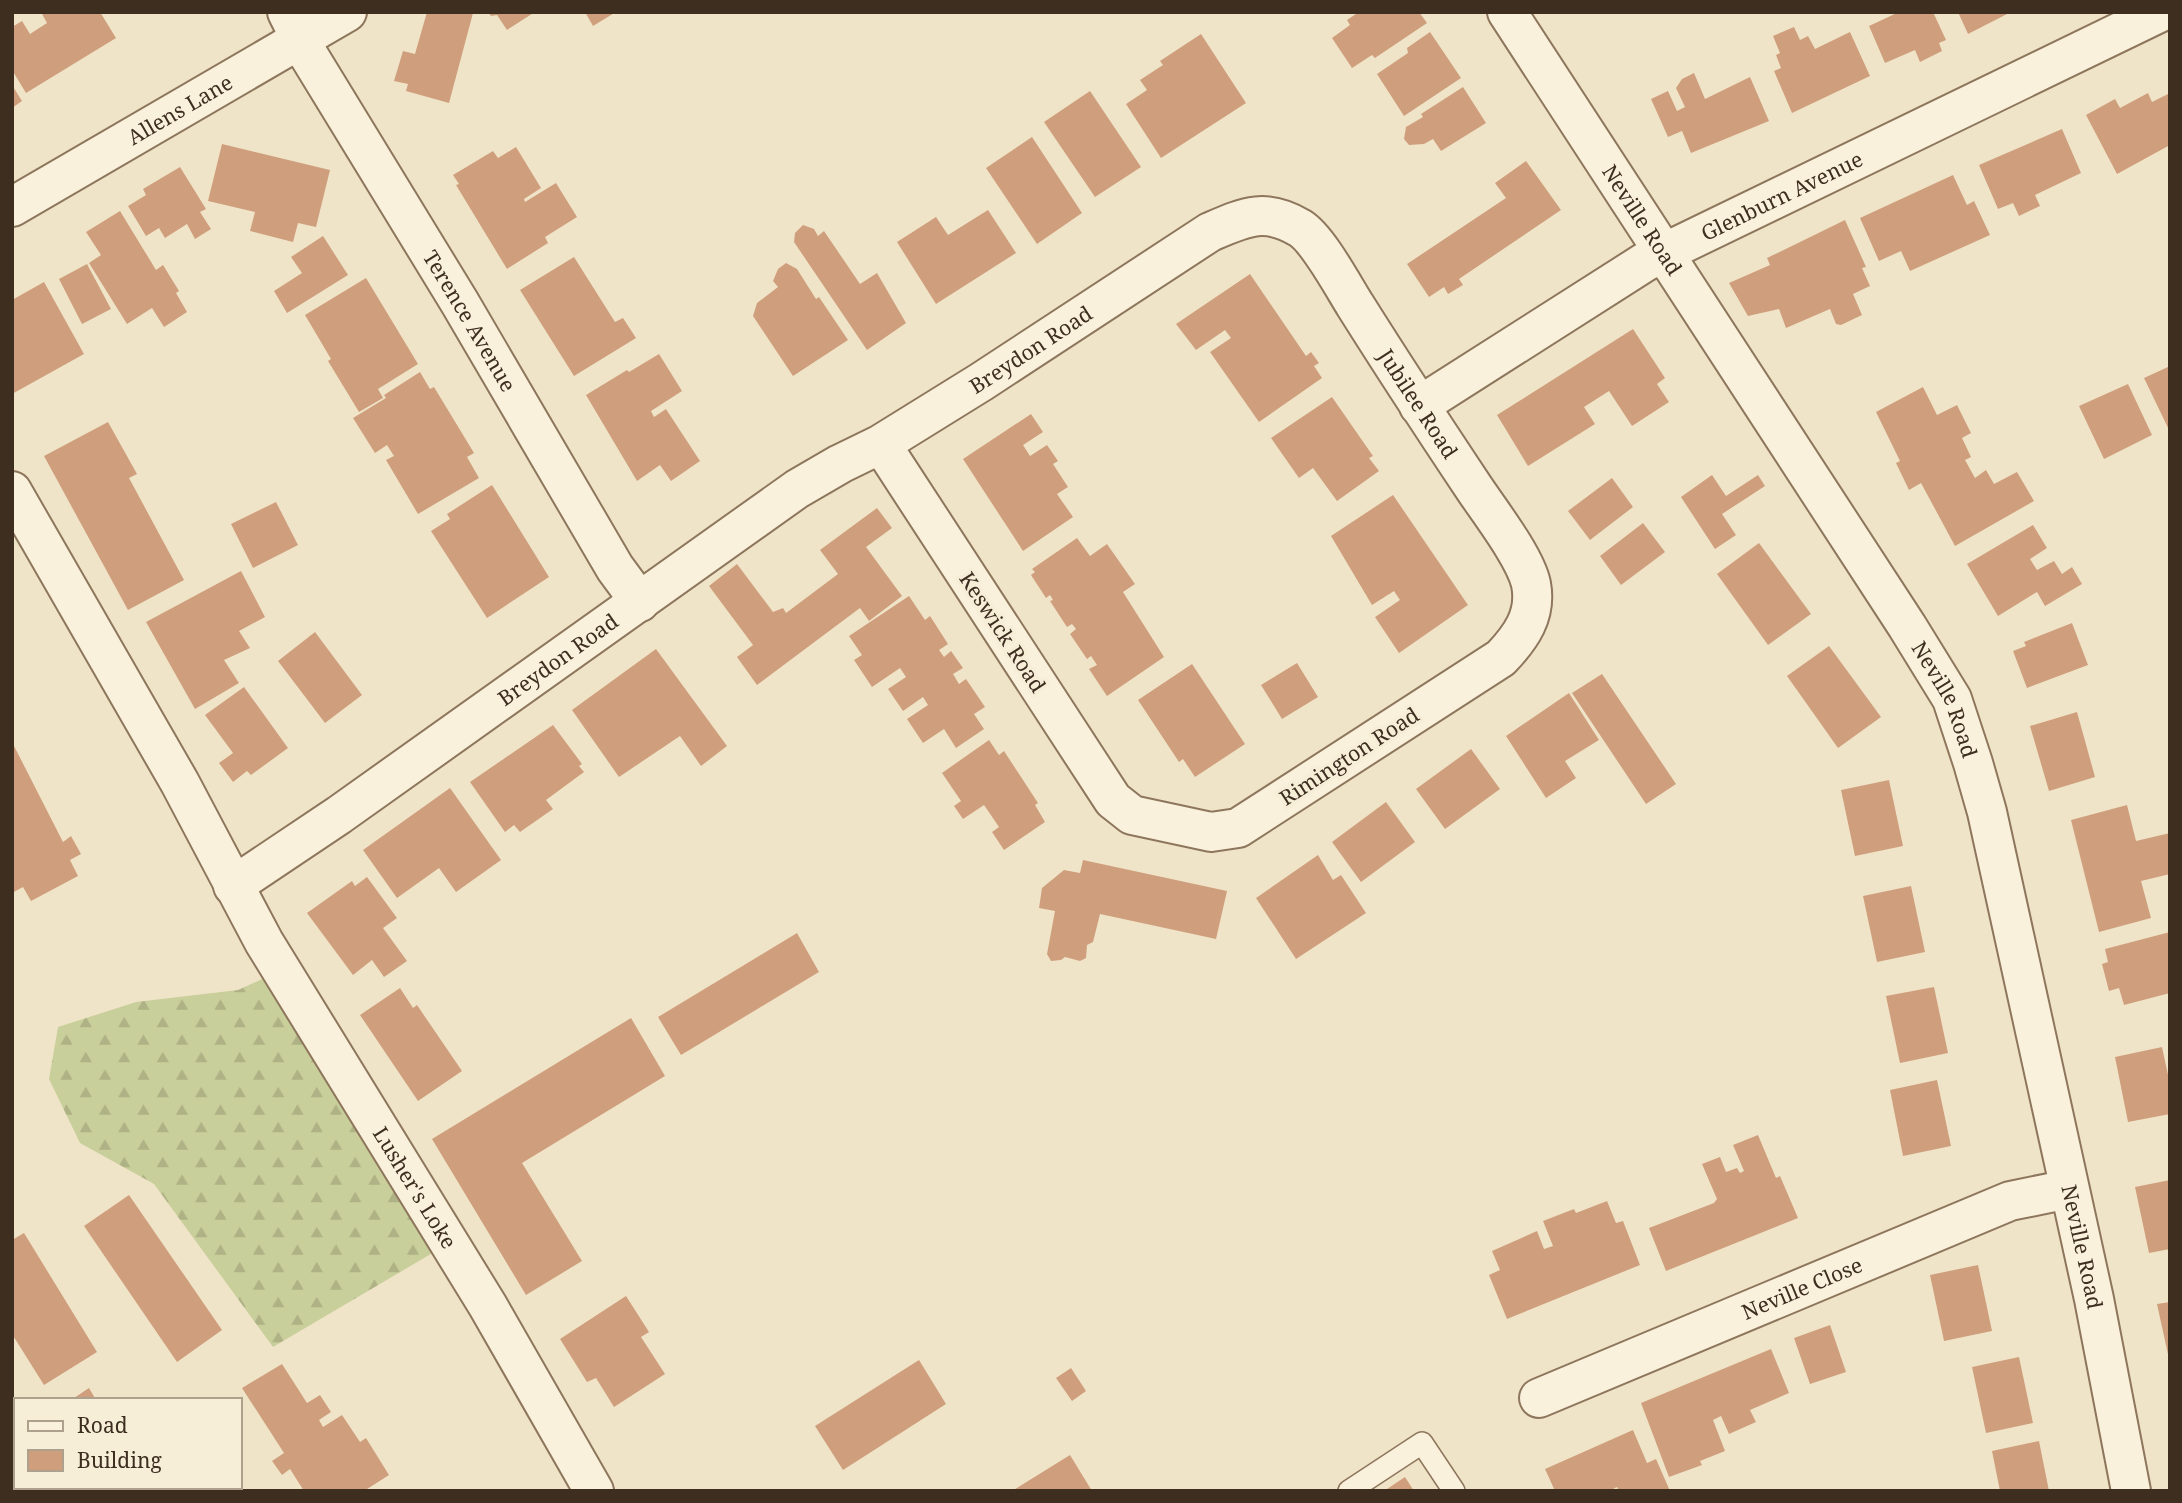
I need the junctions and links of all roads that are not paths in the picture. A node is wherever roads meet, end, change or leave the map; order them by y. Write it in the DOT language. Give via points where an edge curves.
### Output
graph roads {
  1 [pos="348,12"];
  2 [pos="1507,12"];
  3 [pos="2161,12"];
  4 [pos="294,25"];
  5 [pos="12,207"];
  6 [pos="1275,216"];
  7 [pos="1664,253"];
  8 [pos="1419,406"];
  9 [pos="881,444"];
  10 [pos="12,491"];
  11 [pos="640,602"];
  12 [pos="1532,610"];
  13 [pos="1132,815"];
  14 [pos="233,886"];
  15 [pos="2069,1189"];
  16 [pos="1539,1398"];
  17 [pos="594,1491"];
  18 [pos="1349,1491"];
  19 [pos="1454,1491"];
  20 [pos="2132,1491"];
  1 -- 4 [label="street, Allens Lane"];
  2 -- 7 [label="street, Neville Road"];
  3 -- 7 [label="street, Glenburn Avenue"];
  4 -- 5 [label="street, Allens Lane"];
  4 -- 11 [label="street, Terence Avenue" via="615,568"];
  6 -- 8 [label="street, Jubilee Road" via="1303,230 1324,256"];
  6 -- 9 [label="street, Breydon Road" via="1243,218 1210,232"];
  7 -- 8 [label="street, Glenburn Avenue"];
  7 -- 15 [label="street, Neville Road" via="1952,699 1987,812"];
  8 -- 12 [label="street, Jubilee Road" via="1512,545 1531,582"];
  9 -- 11 [label="street, Breydon Road" via="797,489"];
  9 -- 13 [label="street, Keswick Road" via="1113,800"];
  10 -- 14 [label="street" via="174,772"];
  11 -- 14 [label="street, Breydon Road"];
  12 -- 13 [label="street, Rimington Road" via="1521,636 1501,658 1238,828 1211,832"];
  14 -- 17 [label="street, Lusher's Loke" via="488,1306"];
  15 -- 16 [label="street, Neville Close" via="2010,1201"];
  15 -- 20 [label="street, Neville Road"];
  18 -- 19 [label="lane" via="1422,1443"];
}
